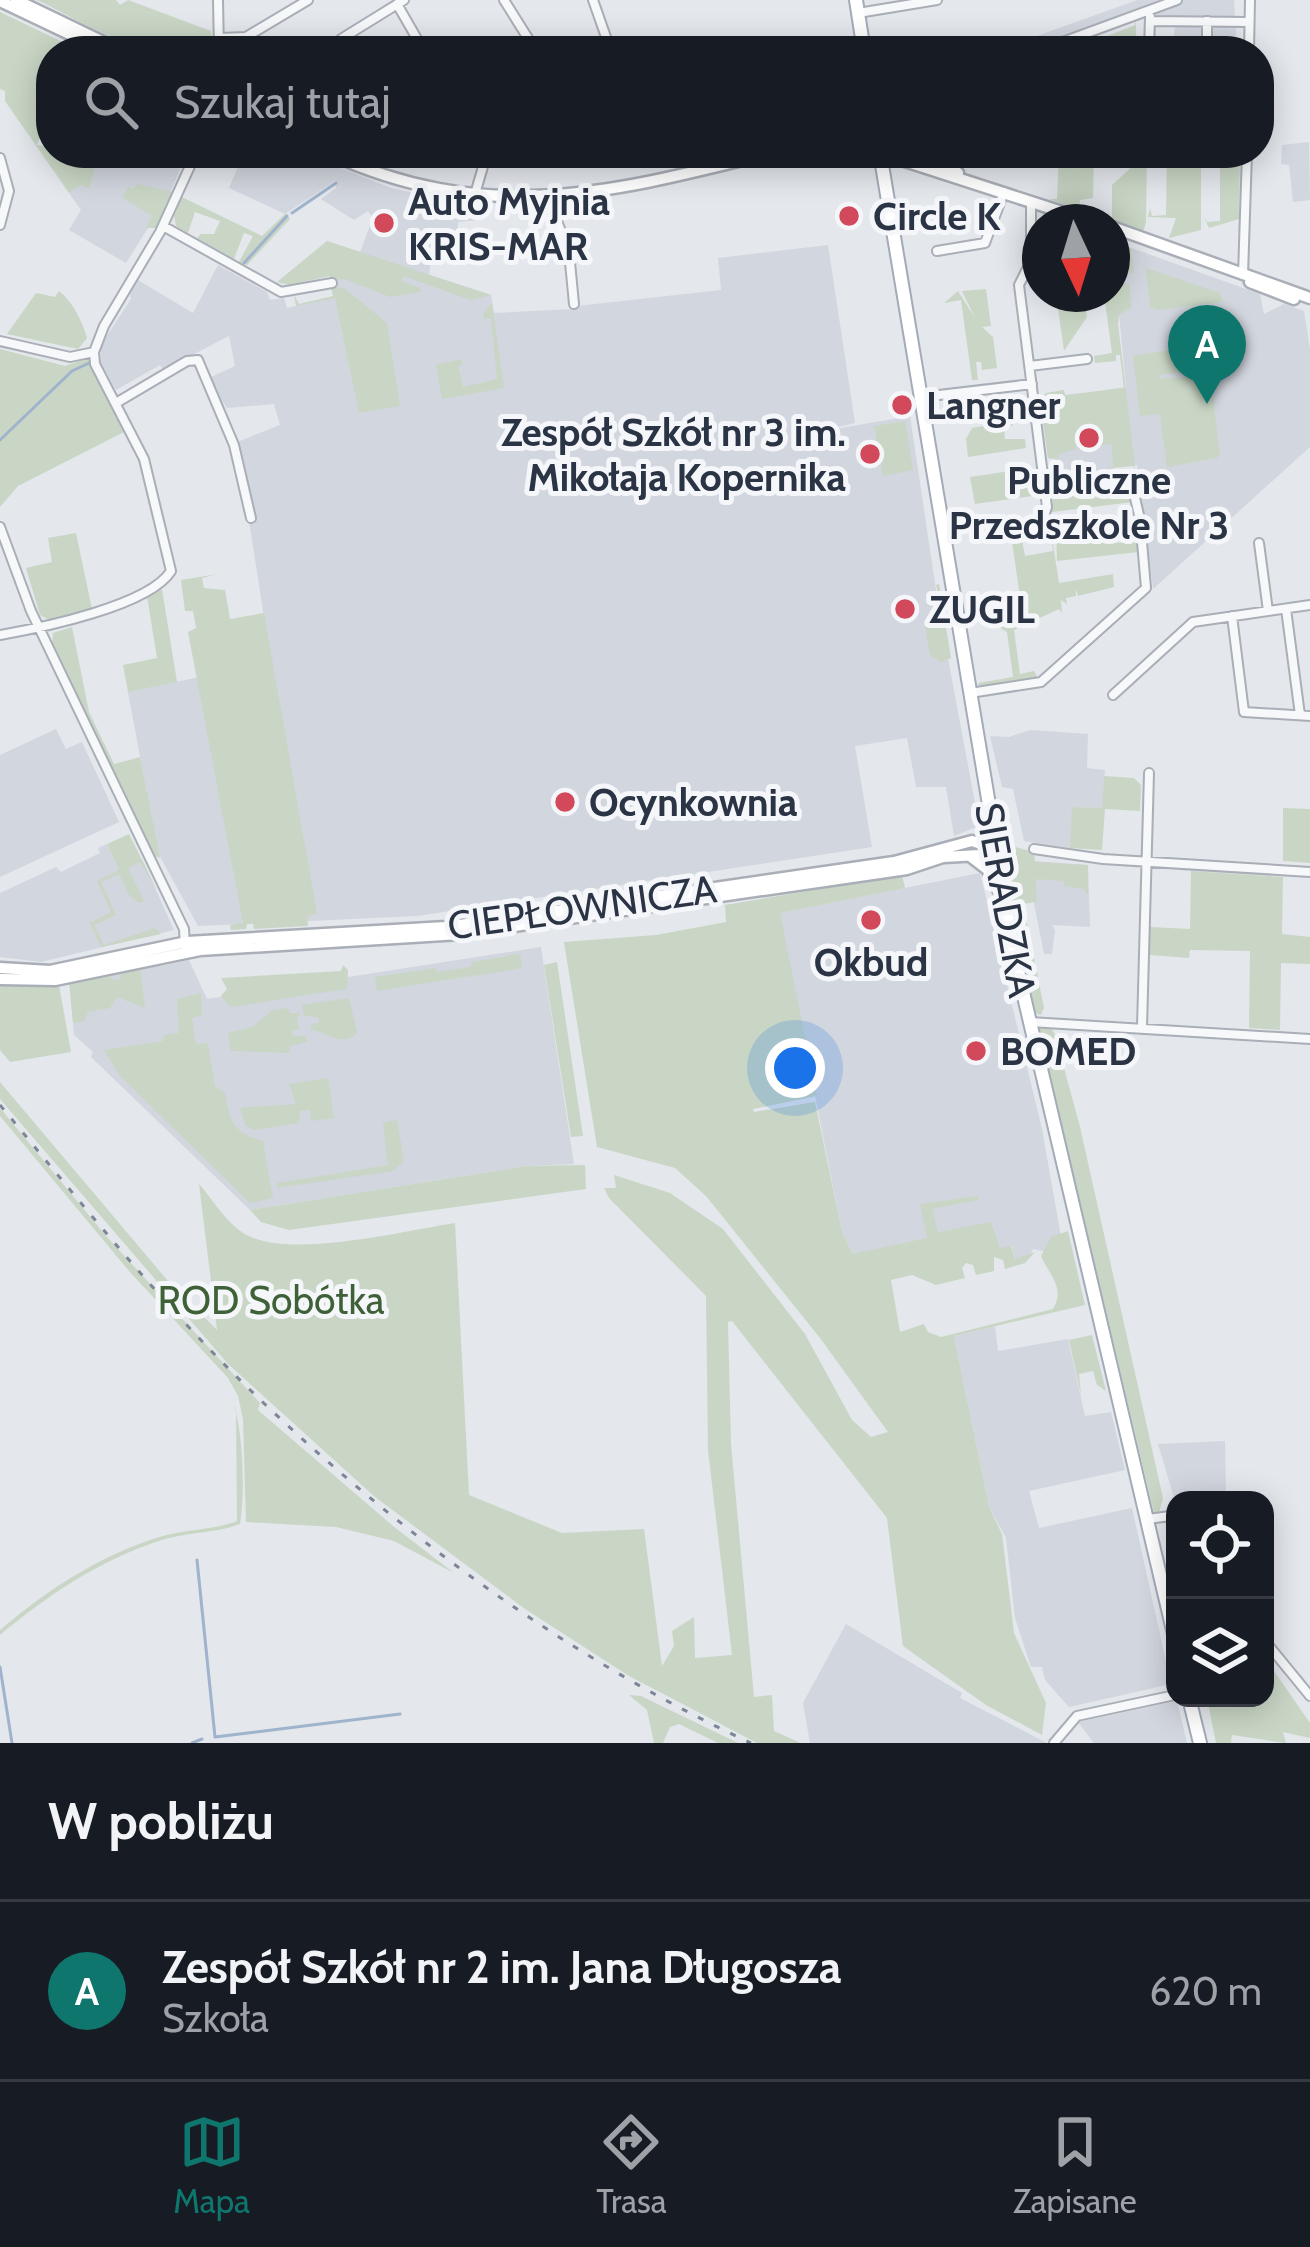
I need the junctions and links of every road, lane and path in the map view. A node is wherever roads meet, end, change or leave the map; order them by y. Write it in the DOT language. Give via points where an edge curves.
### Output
graph roads {
  1 [pos="16,0"];
  2 [pos="218,0"];
  3 [pos="308,0"];
  4 [pos="504,0"];
  5 [pos="937,0"];
  6 [pos="1177,0"];
  7 [pos="1250,0"];
  8 [pos="0,1"];
  9 [pos="597,1"];
  10 [pos="401,2"];
  11 [pos="857,6"];
  12 [pos="1149,16"];
  13 [pos="1208,21"];
  14 [pos="1249,22"];
  15 [pos="74,36"];
  16 [pos="91,36"];
  17 [pos="220,36"];
  18 [pos="248,36"];
  19 [pos="346,36"];
  20 [pos="417,36"];
  21 [pos="527,36"];
  22 [pos="606,36"];
  23 [pos="862,36"];
  24 [pos="1086,36"];
  25 [pos="1149,36"];
  26 [pos="1207,36"];
  27 [pos="1249,36"];
  28 [pos="0,158"];
  29 [pos="189,168"];
  30 [pos="367,168"];
  31 [pos="483,168"];
  32 [pos="705,168"];
  33 [pos="882,168"];
  34 [pos="932,168"];
  35 [pos="948,168"];
  36 [pos="1246,168"];
  37 [pos="966,178"];
  38 [pos="1004,192"];
  39 [pos="476,196"];
  40 [pos="548,198"];
  41 [pos="1031,202"];
  42 [pos="1037,204"];
  43 [pos="0,225"];
  44 [pos="163,226"];
  45 [pos="1130,237"];
  46 [pos="937,251"];
  47 [pos="1242,277"];
  48 [pos="332,283"];
  49 [pos="1310,301"];
  50 [pos="574,304"];
  51 [pos="0,340"];
  52 [pos="94,352"];
  53 [pos="1087,359"];
  54 [pos="1030,366"];
  55 [pos="1031,384"];
  56 [pos="920,398"];
  57 [pos="116,403"];
  58 [pos="1045,488"];
  59 [pos="1044,516"];
  60 [pos="251,518"];
  61 [pos="0,527"];
  62 [pos="1259,543"];
  63 [pos="1310,605"];
  64 [pos="1286,609"];
  65 [pos="1268,611"];
  66 [pos="1232,616"];
  67 [pos="40,628"];
  68 [pos="0,635"];
  69 [pos="970,693"];
  70 [pos="1113,695"];
  71 [pos="1305,715"];
  72 [pos="1149,772"];
  73 [pos="991,816"];
  74 [pos="972,842"];
  75 [pos="996,849"];
  76 [pos="1034,850"];
  77 [pos="970,856"];
  78 [pos="1145,861"];
  79 [pos="1310,872"];
  80 [pos="1004,901"];
  81 [pos="184,947"];
  82 [pos="0,968"];
  83 [pos="0,979"];
  84 [pos="1029,1022"];
  85 [pos="1142,1027"];
  86 [pos="1310,1039"];
  87 [pos="1166,1517"];
  88 [pos="1147,1520"];
  89 [pos="1166,1601"];
  90 [pos="1274,1652"];
  91 [pos="1310,1696"];
  92 [pos="1166,1697"];
  93 [pos="1191,1707"];
  94 [pos="1054,1743"];
  95 [pos="1200,1743"];
  1 -- 16 [label="main road"];
  2 -- 17 [label="street"];
  3 -- 18 [label="street"];
  4 -- 21 [label="street"];
  5 -- 11 [label="street"];
  6 -- 12 [label="street"];
  7 -- 14 [label="street"];
  8 -- 15 [label="main road"];
  9 -- 22 [label="street"];
  10 -- 19 [label="street"];
  10 -- 20 [label="street"];
  11 -- 23 [label="main road"];
  12 -- 13 [label="street"];
  12 -- 24 [label="street"];
  12 -- 25 [label="street"];
  13 -- 14 [label="street"];
  13 -- 26 [label="street"];
  14 -- 27 [label="street"];
  28 -- 43 [label="street" via="9,191"];
  29 -- 44 [label="street"];
  30 -- 39 [label="main road"];
  31 -- 39 [label="street"];
  32 -- 40 [label="main road"];
  33 -- 56 [label="main road, SIERADZKA"];
  34 -- 37 [label="main road"];
  35 -- 37 [label="main road"];
  36 -- 47 [label="street"];
  37 -- 38 [label="main road"];
  38 -- 41 [label="main road"];
  38 -- 46 [label="street" via="985,243"];
  39 -- 40 [label="main road"];
  40 -- 50 [label="street" via="568,252"];
  41 -- 42 [label="main road"];
  41 -- 54 [label="street" via="1031,261 1018,284"];
  44 -- 48 [label="street" via="281,292"];
  44 -- 52 [label="street"];
  45 -- 47 [label="main road"];
  47 -- 49 [label="main road"];
  51 -- 52 [label="street" via="70,357"];
  52 -- 57 [label="street"];
  53 -- 54 [label="street"];
  54 -- 55 [label="street"];
  55 -- 56 [label="street"];
  55 -- 58 [label="street"];
  56 -- 69 [label="main road, SIERADZKA"];
  57 -- 60 [label="street" via="198,361 234,446"];
  57 -- 67 [label="street" via="146,464 171,571 90,615"];
  58 -- 59 [label="street"];
  58 -- 69 [label="street" via="1131,481 1143,592 1041,682"];
  61 -- 67 [label="street"];
  62 -- 65 [label="street"];
  63 -- 64 [label="street"];
  64 -- 65 [label="street"];
  64 -- 71 [label="street"];
  65 -- 66 [label="street"];
  66 -- 70 [label="street" via="1193,622"];
  66 -- 71 [label="street" via="1244,712"];
  67 -- 68 [label="street"];
  67 -- 81 [label="street" via="183,926"];
  69 -- 73 [label="main road, SIERADZKA"];
  72 -- 78 [label="street"];
  73 -- 74 [label="main road"];
  73 -- 75 [label="main road, SIERADZKA"];
  74 -- 75 [label="main road"];
  74 -- 81 [label="main road, CIEPŁOWNICZA" via="906,860 461,926"];
  75 -- 77 [label="main road, CIEPŁOWNICZA"];
  75 -- 80 [label="main road, SIERADZKA"];
  76 -- 78 [label="street"];
  77 -- 80 [label="main road"];
  77 -- 81 [label="main road, CIEPŁOWNICZA" via="460,934"];
  78 -- 79 [label="street"];
  78 -- 85 [label="street"];
  80 -- 84 [label="main road, SIERADZKA"];
  81 -- 82 [label="main road, CIEPŁOWNICZA" via="50,971"];
  81 -- 83 [label="main road, CIEPŁOWNICZA" via="63,980"];
  84 -- 85 [label="street"];
  84 -- 88 [label="main road, SIERADZKA"];
  85 -- 86 [label="street"];
  87 -- 88 [label="street"];
  88 -- 89 [label="main road, SIERADZKA"];
  90 -- 91 [label="street"];
  92 -- 94 [label="street" via="1077,1716"];
  93 -- 95 [label="main road"];
}
